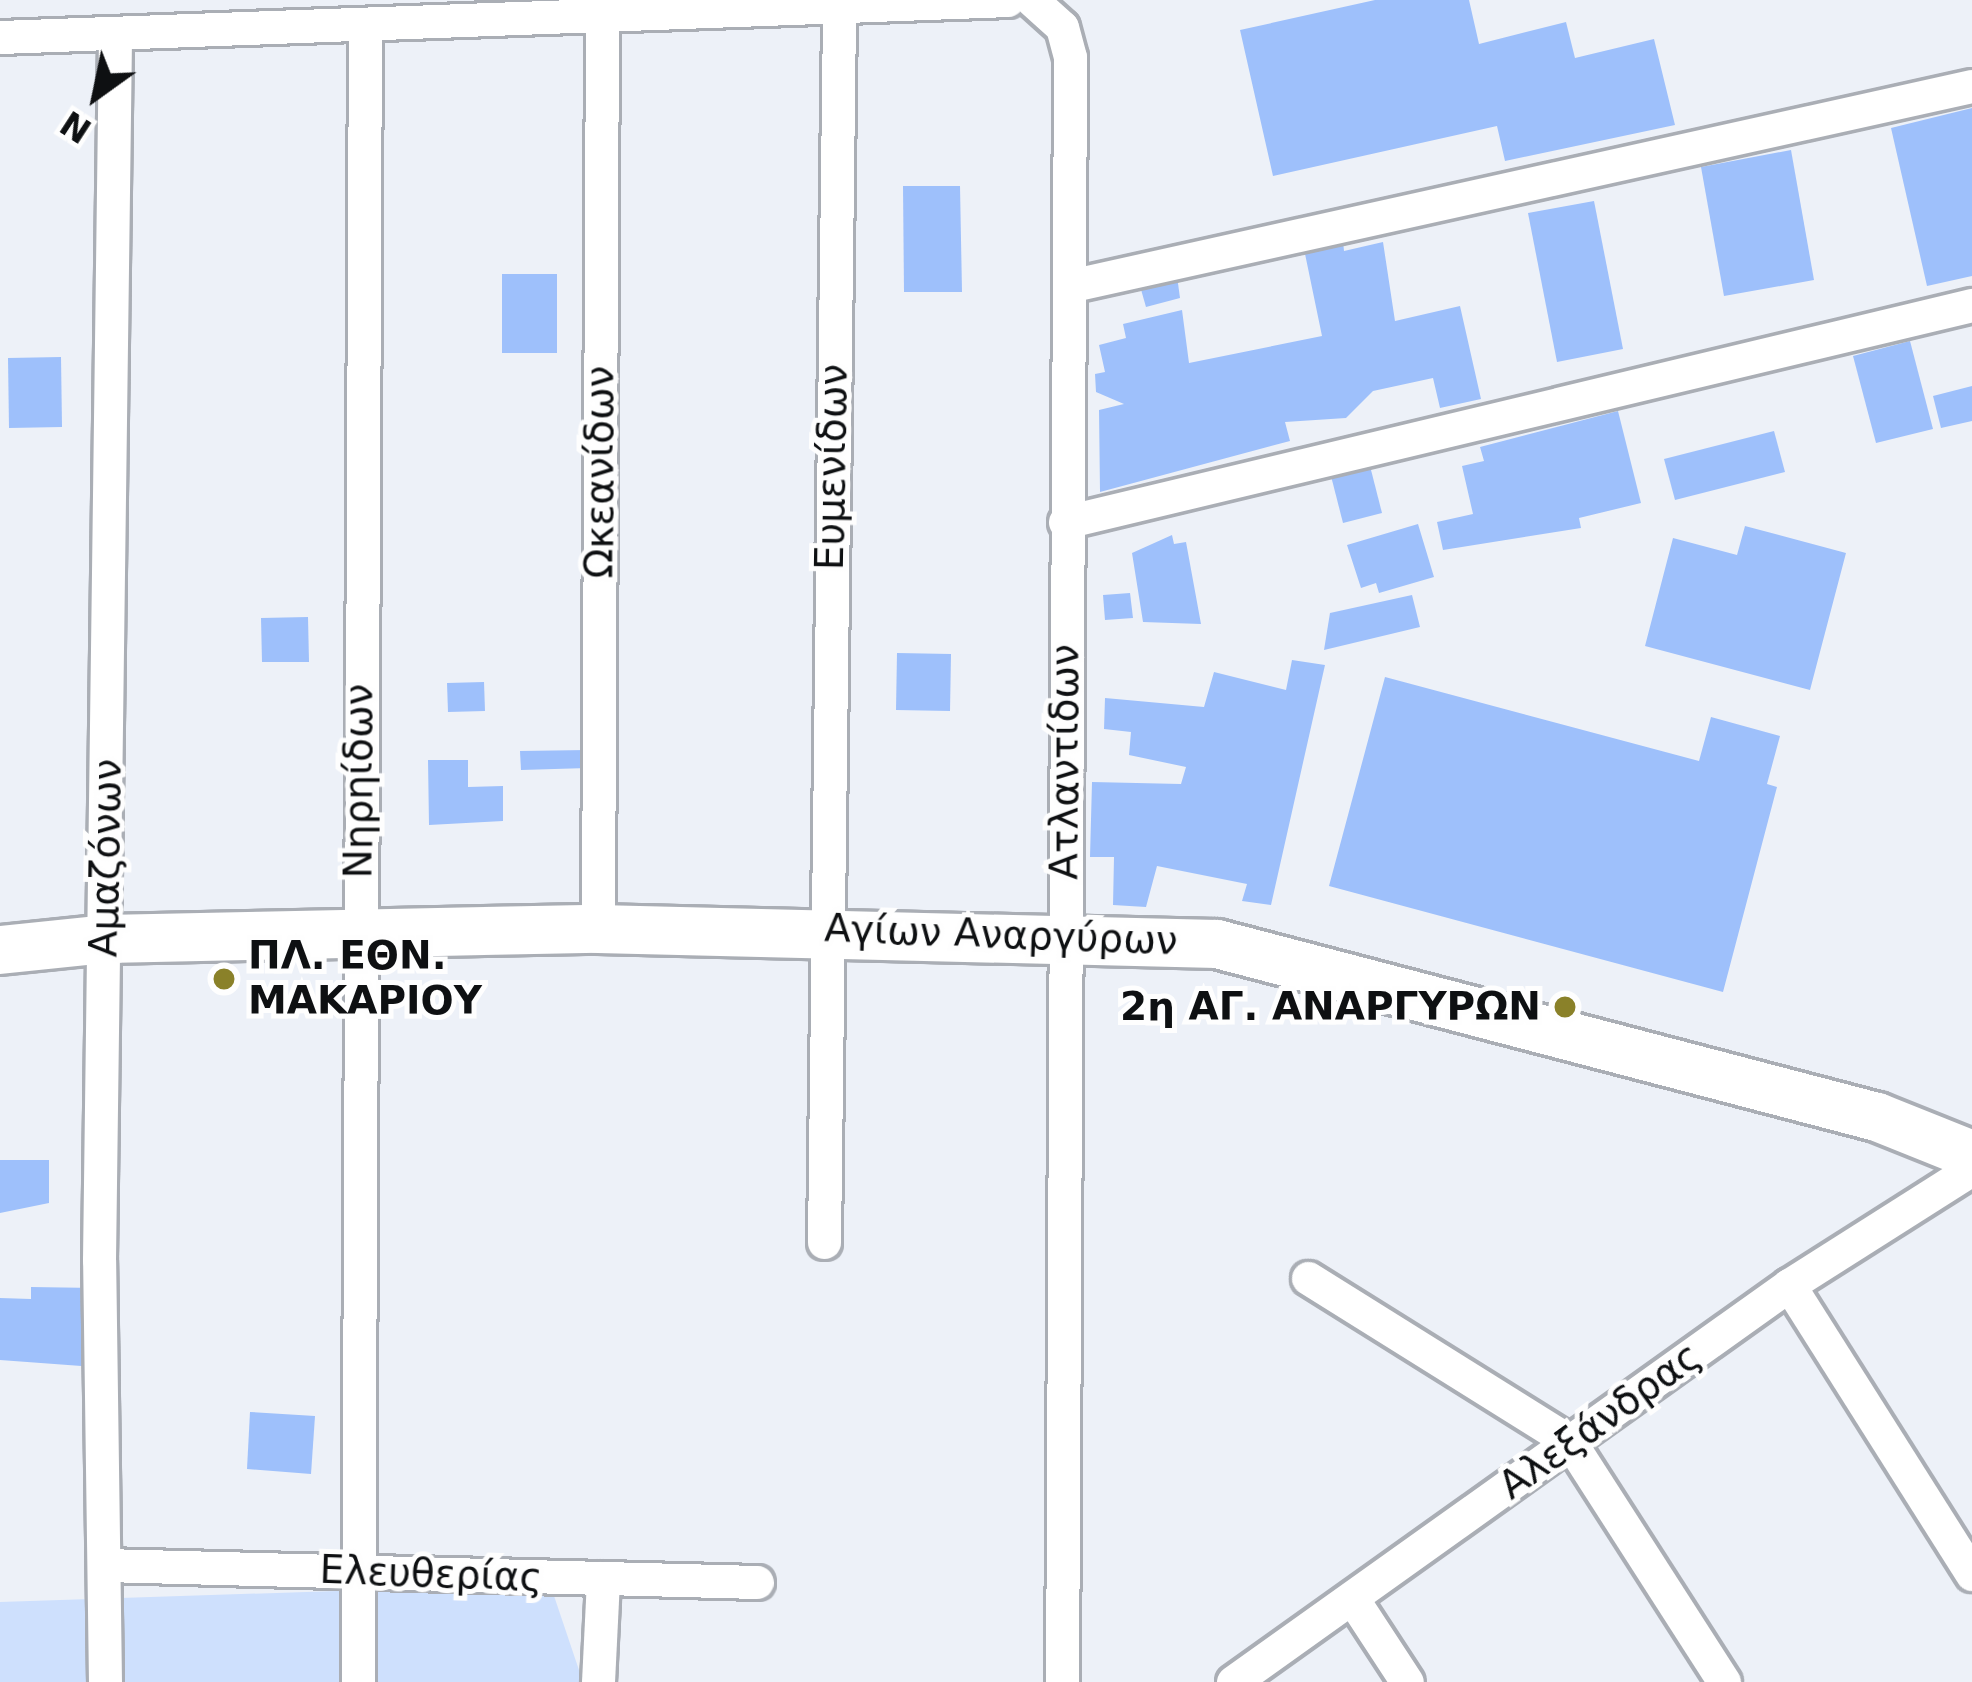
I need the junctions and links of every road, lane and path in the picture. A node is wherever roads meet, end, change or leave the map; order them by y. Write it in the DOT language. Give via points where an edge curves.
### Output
graph roads {
  1 [pos="1007,0"];
  2 [pos="1032,0"];
  3 [pos="839,6"];
  4 [pos="602,15"];
  5 [pos="365,24"];
  6 [pos="115,33"];
  7 [pos="0,37"];
  8 [pos="1972,86"];
  9 [pos="1069,286"];
  10 [pos="1972,305"];
  11 [pos="1065,522"];
  12 [pos="826,928"];
  13 [pos="598,929"];
  14 [pos="357,932"];
  15 [pos="1065,934"];
  16 [pos="106,939"];
  17 [pos="0,950"];
  18 [pos="1972,1155"];
  19 [pos="1972,1169"];
  20 [pos="824,1242"];
  21 [pos="1308,1278"];
  22 [pos="1789,1285"];
  23 [pos="1570,1442"];
  24 [pos="104,1564"];
  25 [pos="358,1572"];
  26 [pos="1972,1574"];
  27 [pos="603,1578"];
  28 [pos="757,1582"];
  29 [pos="1352,1598"];
  30 [pos="105,1682"];
  31 [pos="358,1682"];
  32 [pos="598,1682"];
  33 [pos="1062,1682"];
  34 [pos="1233,1682"];
  35 [pos="1407,1682"];
  36 [pos="1724,1682"];
  1 -- 3 [label="street"];
  2 -- 9 [label="street, Ατλαντίδων" via="1062,28 1070,57"];
  3 -- 4 [label="street"];
  3 -- 12 [label="street, Ευμενίδων"];
  4 -- 5 [label="street"];
  4 -- 13 [label="street, Ωκεανίδων"];
  5 -- 6 [label="street"];
  5 -- 14 [label="street, Νηρηίδων"];
  6 -- 7 [label="street"];
  6 -- 16 [label="street, Αμαζόνων"];
  8 -- 9 [label="street"];
  9 -- 11 [label="street, Ατλαντίδων"];
  10 -- 11 [label="street"];
  11 -- 15 [label="street, Ατλαντίδων"];
  12 -- 13 [label="street, Αγίων Αναργύρων"];
  12 -- 15 [label="street, Αγίων Αναργύρων"];
  12 -- 20 [label="street, Ευμενίδων"];
  13 -- 14 [label="street, Αγίων Αναργύρων"];
  14 -- 16 [label="street, Αγίων Αναργύρων"];
  14 -- 25 [label="street, Νηρηίδων"];
  15 -- 18 [label="street, Αγίων Αναργύρων" via="1280,955 1877,1117"];
  15 -- 33 [label="street, Ατλαντίδων"];
  16 -- 17 [label="street, Αγίων Αναργύρων"];
  16 -- 24 [label="street, Αμαζόνων"];
  19 -- 22 [label="street, Αλεξάνδρας"];
  21 -- 23 [label="street"];
  22 -- 23 [label="street, Αλεξάνδρας"];
  22 -- 26 [label="street"];
  23 -- 29 [label="street, Αλεξάνδρας"];
  23 -- 36 [label="street"];
  24 -- 25 [label="street, Ελευθερίας"];
  24 -- 30 [label="street, Αμαζόνων"];
  25 -- 27 [label="street, Ελευθερίας"];
  25 -- 31 [label="street, Νηρηίδων"];
  27 -- 28 [label="street, Ελευθερίας"];
  27 -- 32 [label="street"];
  29 -- 34 [label="street, Αλεξάνδρας"];
  29 -- 35 [label="street"];
}
